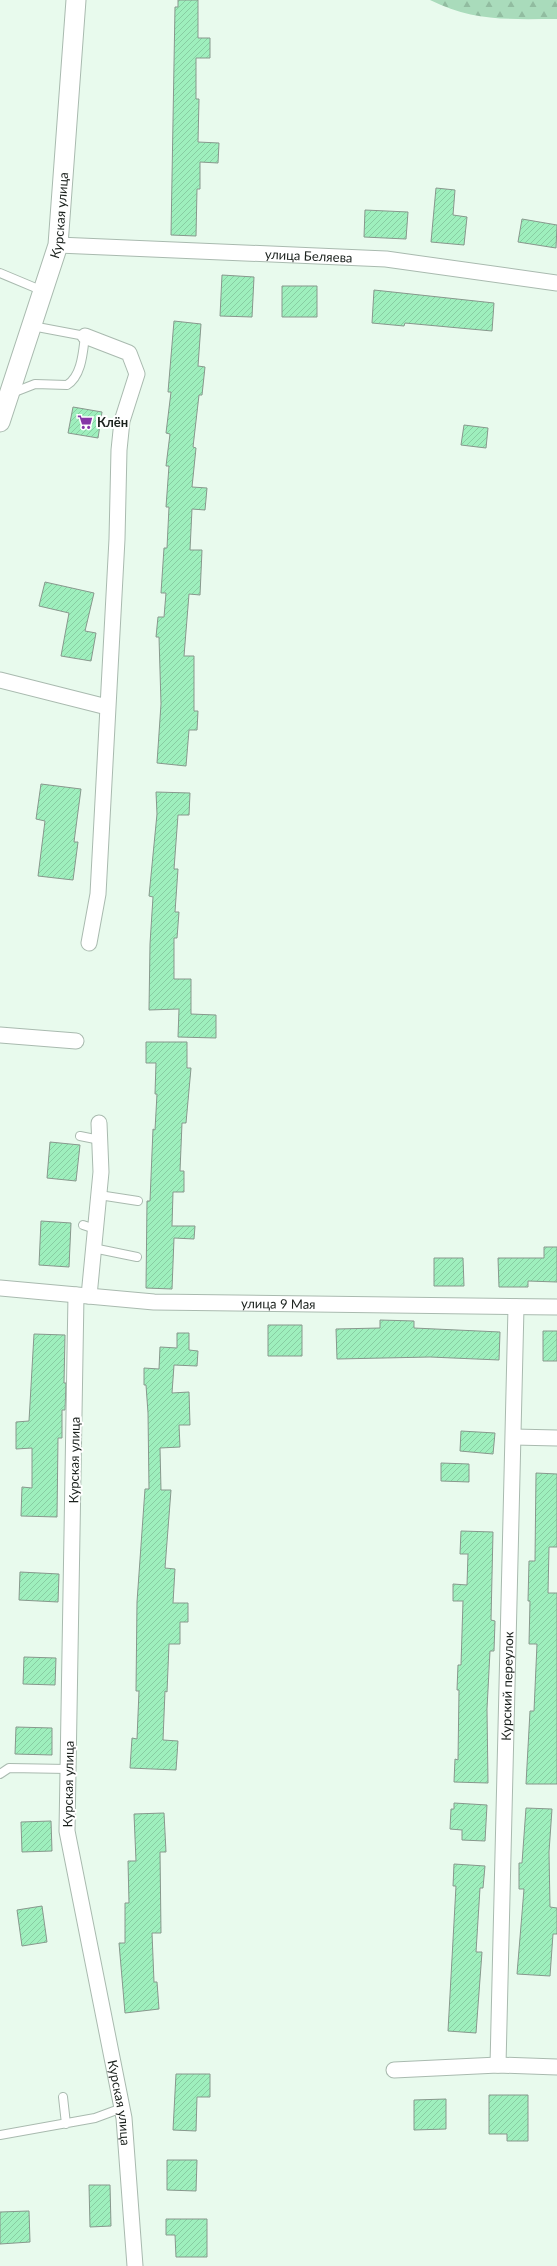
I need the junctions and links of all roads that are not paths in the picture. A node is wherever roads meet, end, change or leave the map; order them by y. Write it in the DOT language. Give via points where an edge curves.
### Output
graph roads {
  1 [pos="76,0"];
  2 [pos="58,245"];
  3 [pos="0,273"];
  4 [pos="557,282"];
  5 [pos="43,291"];
  6 [pos="32,326"];
  7 [pos="85,336"];
  8 [pos="10,394"];
  9 [pos="0,422"];
  10 [pos="0,680"];
  11 [pos="107,707"];
  12 [pos="89,943"];
  13 [pos="0,1035"];
  14 [pos="76,1041"];
  15 [pos="99,1123"];
  16 [pos="80,1136"];
  17 [pos="100,1140"];
  18 [pos="99,1195"];
  19 [pos="138,1201"];
  20 [pos="93,1248"];
  21 [pos="137,1257"];
  22 [pos="0,1288"];
  23 [pos="83,1296"];
  24 [pos="516,1307"];
  25 [pos="557,1307"];
  26 [pos="514,1437"];
  27 [pos="557,1438"];
  28 [pos="68,1769"];
  29 [pos="0,1774"];
  30 [pos="498,2065"];
  31 [pos="557,2067"];
  32 [pos="394,2070"];
  33 [pos="63,2097"];
  34 [pos="122,2108"];
  35 [pos="66,2124"];
  36 [pos="0,2135"];
  37 [pos="135,2266"];
  1 -- 2 [label="street, Курская улица"];
  2 -- 4 [label="street, улица Беляева" via="386,259"];
  2 -- 5 [label="street, Курская улица"];
  3 -- 5 [label="lane"];
  5 -- 6 [label="street, Курская улица"];
  6 -- 7 [label="lane"];
  6 -- 8 [label="street, Курская улица"];
  7 -- 8 [label="lane" via="79,365 70,384 35,384"];
  7 -- 11 [label="street" via="129,353 137,374 122,421 119,450"];
  8 -- 9 [label="street, Курская улица"];
  10 -- 11 [label="street"];
  11 -- 12 [label="street" via="98,894"];
  13 -- 14 [label="street"];
  15 -- 17 [label="street, Курская улица"];
  16 -- 17 [label="lane"];
  17 -- 18 [label="street, Курская улица"];
  18 -- 19 [label="lane"];
  18 -- 20 [label="street, Курская улица" via="89,1227"];
  20 -- 21 [label="lane"];
  20 -- 23 [label="street, Курская улица"];
  22 -- 23 [label="street, улица 9 Мая"];
  23 -- 24 [label="street, улица 9 Мая" via="154,1302"];
  23 -- 28 [label="street, Курская улица"];
  24 -- 25 [label="street, улица 9 Мая"];
  24 -- 26 [label="street, Курский переулок"];
  26 -- 27 [label="street"];
  26 -- 30 [label="street, Курский переулок"];
  28 -- 29 [label="lane" via="9,1768"];
  28 -- 34 [label="street, Курская улица" via="67,1831"];
  30 -- 31 [label="street"];
  30 -- 32 [label="street"];
  33 -- 35 [label="lane"];
  34 -- 35 [label="lane" via="95,2118"];
  34 -- 37 [label="street, Курская улица"];
  35 -- 36 [label="lane"];
}
